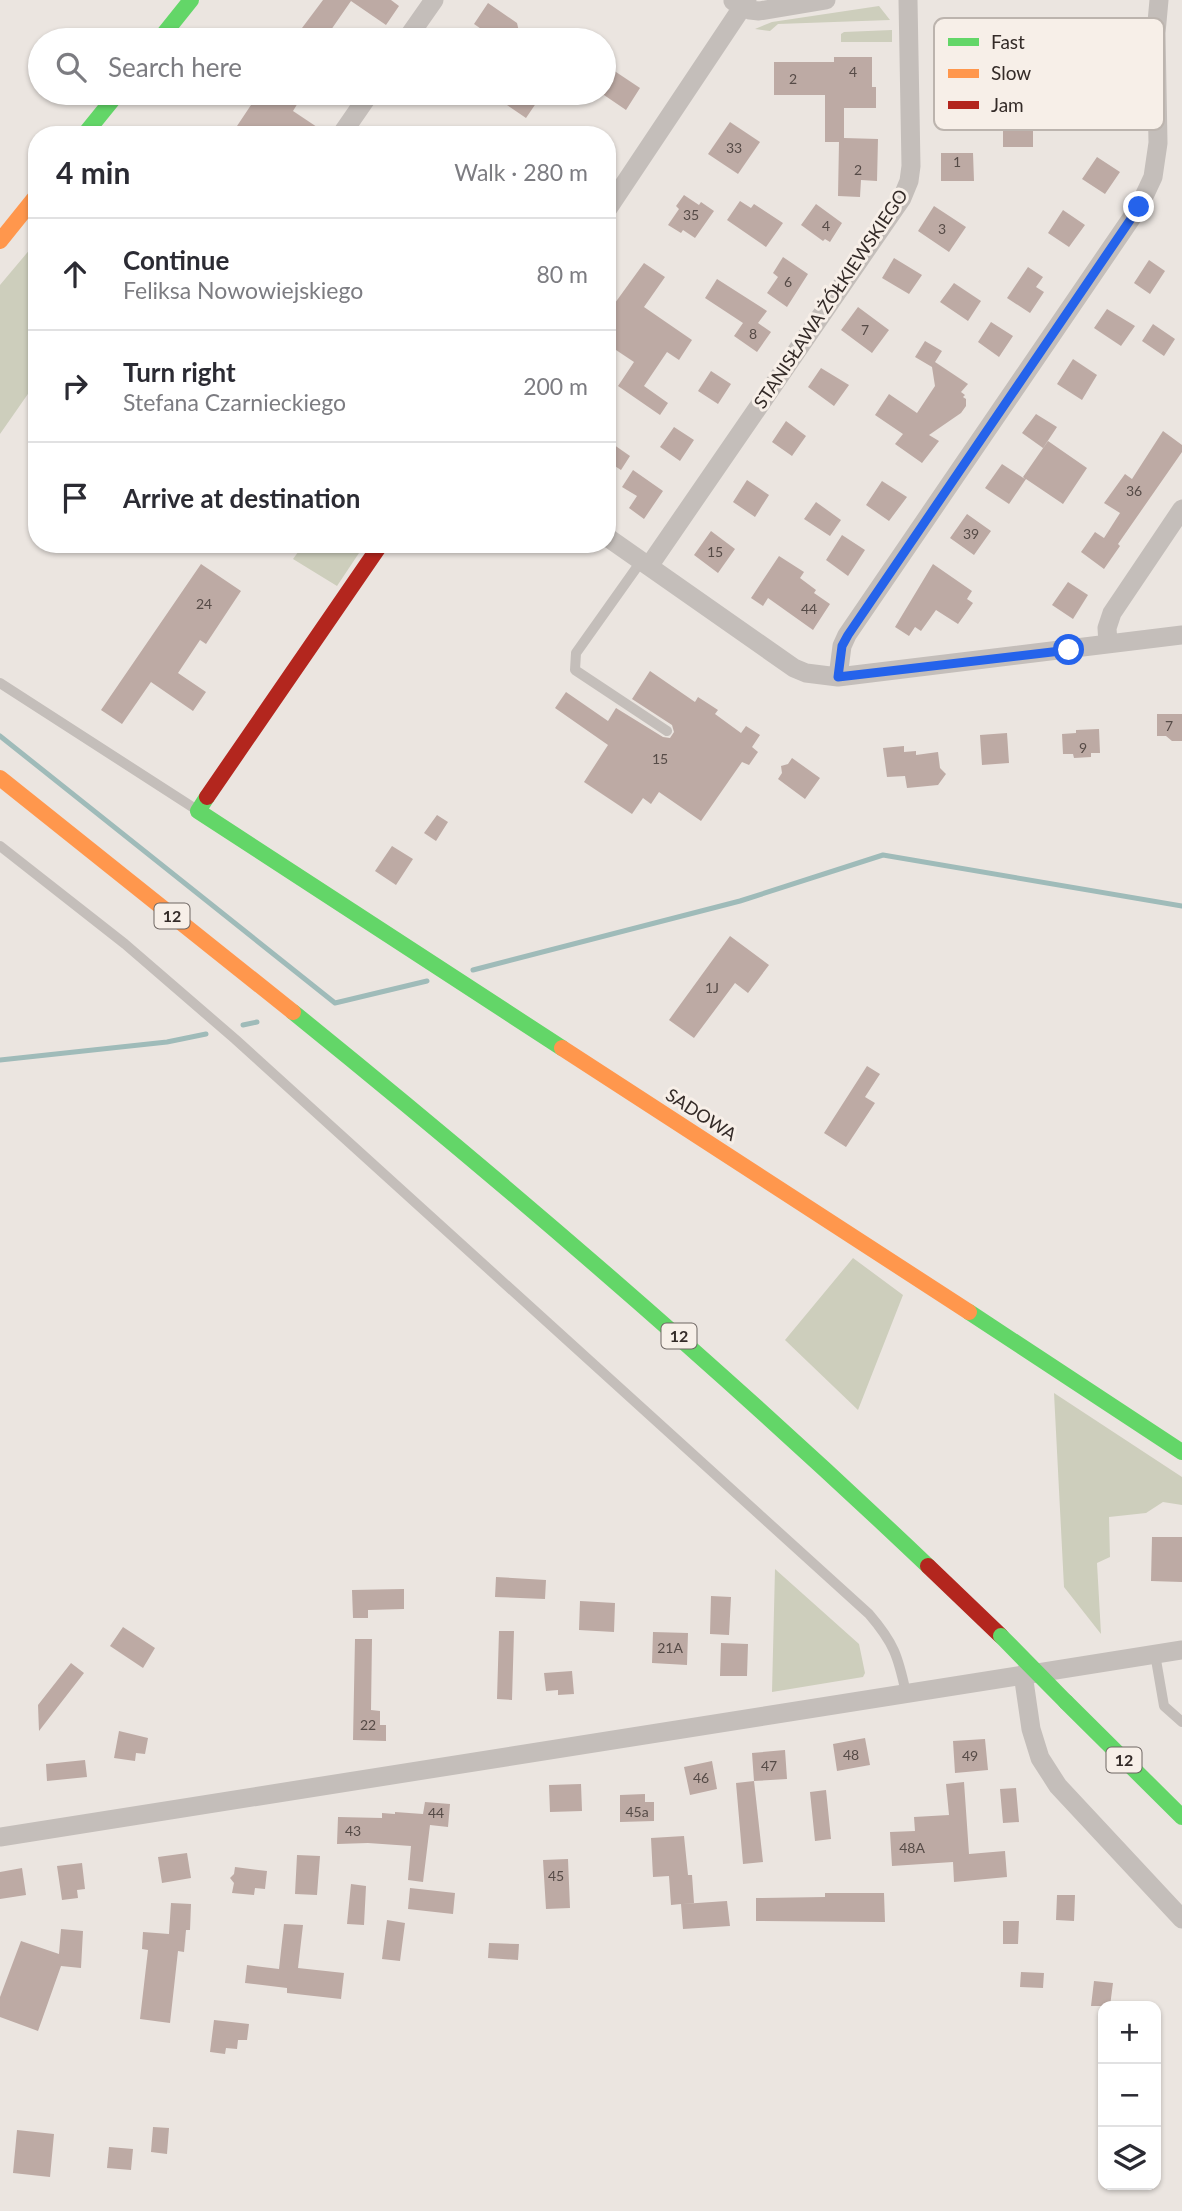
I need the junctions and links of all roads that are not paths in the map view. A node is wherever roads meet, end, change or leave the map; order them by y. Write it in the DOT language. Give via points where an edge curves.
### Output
graph roads {
  1 [pos="191,0"];
  2 [pos="434,0"];
  3 [pos="826,0"];
  4 [pos="908,0"];
  5 [pos="1159,0"];
  6 [pos="740,2"];
  7 [pos="1157,18"];
  8 [pos="169,28"];
  9 [pos="414,28"];
  10 [pos="108,105"];
  11 [pos="362,105"];
  12 [pos="91,126"];
  13 [pos="347,126"];
  14 [pos="1158,130"];
  15 [pos="616,196"];
  16 [pos="28,206"];
  17 [pos="0,242"];
  18 [pos="1182,509"];
  19 [pos="616,543"];
  20 [pos="375,553"];
  21 [pos="646,563"];
  22 [pos="1182,635"];
  23 [pos="1108,644"];
  24 [pos="838,677"];
  25 [pos="0,683"];
  26 [pos="667,731"];
  27 [pos="0,778"];
  28 [pos="198,811"];
  29 [pos="0,846"];
  30 [pos="1182,1452"];
  31 [pos="1182,1650"];
  32 [pos="1155,1654"];
  33 [pos="1023,1674"];
  34 [pos="906,1693"];
  35 [pos="1182,1722"];
  36 [pos="1182,1817"];
  37 [pos="0,1837"];
  38 [pos="1182,1919"];
  1 -- 8 [label="main road"];
  2 -- 9 [label="street"];
  3 -- 6 [label="street" via="759,11"];
  4 -- 21 [label="street, STANISŁAWA ŻÓŁKIEWSKIEGO" via="911,166 902,198"];
  5 -- 7 [label="street"];
  6 -- 15 [label="street"];
  10 -- 12 [label="main road"];
  11 -- 13 [label="street"];
  14 -- 24 [label="street" via="1153,177 1139,207 848,635"];
  16 -- 17 [label="main road"];
  18 -- 23 [label="street" via="1112,613"];
  19 -- 21 [label="street"];
  20 -- 28 [label="main road"];
  21 -- 24 [label="street" via="794,668"];
  21 -- 26 [label="lane" via="576,653 575,670"];
  22 -- 23 [label="street"];
  23 -- 24 [label="street"];
  25 -- 28 [label="lane"];
  27 -- 36 [label="main road, 12, bridge" via="344,1053 587,1256 763,1412 1001,1636"];
  28 -- 30 [label="main road, SADOWA"];
  29 -- 34 [label="lane" via="125,944 235,1040 869,1614 889,1637"];
  31 -- 32 [label="street"];
  32 -- 33 [label="street"];
  32 -- 35 [label="lane" via="1164,1706"];
  33 -- 34 [label="street"];
  33 -- 38 [label="street" via="1037,1749 1058,1786"];
  34 -- 37 [label="street"];
}
